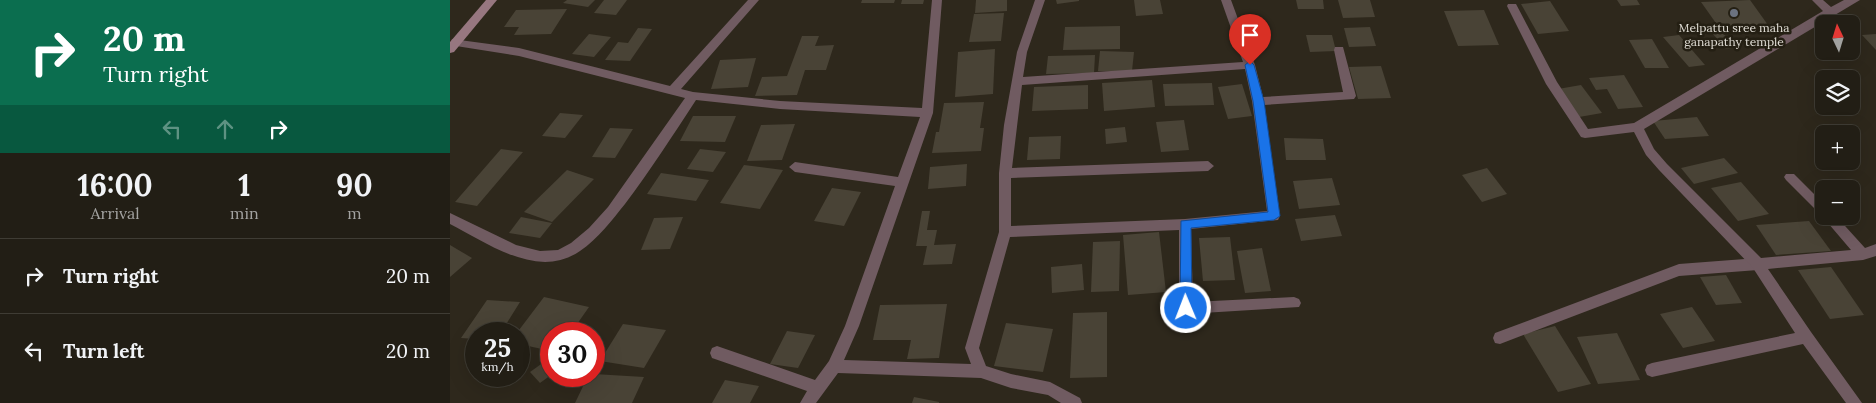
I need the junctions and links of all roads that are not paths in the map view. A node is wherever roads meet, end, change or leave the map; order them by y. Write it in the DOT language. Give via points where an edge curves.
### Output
graph roads {
  1 [pos="492,0"];
  2 [pos="754,0"];
  3 [pos="937,0"];
  4 [pos="1040,0"];
  5 [pos="1226,0"];
  6 [pos="1817,0"];
  7 [pos="1855,0"];
  8 [pos="1512,6"];
  9 [pos="1830,12"];
  10 [pos="453,45"];
  11 [pos="1339,50"];
  12 [pos="1250,65"];
  13 [pos="1017,81"];
  14 [pos="674,89"];
  15 [pos="693,96"];
  16 [pos="1258,101"];
  17 [pos="927,113"];
  18 [pos="1637,127"];
  19 [pos="1208,166"];
  20 [pos="795,168"];
  21 [pos="1005,173"];
  22 [pos="1790,177"];
  23 [pos="902,182"];
  24 [pos="1815,203"];
  25 [pos="450,218"];
  26 [pos="1185,224"];
  27 [pos="1838,225"];
  28 [pos="1005,232"];
  29 [pos="1870,252"];
  30 [pos="1758,264"];
  31 [pos="1294,303"];
  32 [pos="1806,337"];
  33 [pos="1500,338"];
  34 [pos="717,353"];
  35 [pos="834,366"];
  36 [pos="1652,370"];
  37 [pos="981,371"];
  38 [pos="818,388"];
  39 [pos="807,403"];
  40 [pos="1075,403"];
  41 [pos="1854,403"];
  1 -- 10 [label="street"];
  2 -- 14 [label="street"];
  3 -- 17 [label="street"];
  4 -- 13 [label="street" via="1022,52"];
  5 -- 12 [label="street"];
  6 -- 9 [label="street"];
  7 -- 9 [label="street"];
  8 -- 18 [label="street" via="1552,84 1585,134"];
  9 -- 18 [label="street"];
  10 -- 14 [label="street" via="519,52"];
  11 -- 16 [label="street" via="1350,96"];
  12 -- 13 [label="street"];
  12 -- 16 [label="street"];
  13 -- 21 [label="street"];
  14 -- 15 [label="street"];
  15 -- 17 [label="street" via="780,105"];
  15 -- 25 [label="street" via="608,218 561,255 534,255 511,248"];
  16 -- 26 [label="street" via="1274,216"];
  17 -- 23 [label="street"];
  18 -- 30 [label="street" via="1650,152 1663,167"];
  19 -- 21 [label="street"];
  20 -- 23 [label="street"];
  21 -- 28 [label="street"];
  22 -- 24 [label="street"];
  23 -- 35 [label="street" via="852,326"];
  26 -- 28 [label="street"];
  26 -- 31 [label="street" via="1186,308"];
  27 -- 29 [label="street"];
  28 -- 37 [label="street" via="972,348"];
  29 -- 30 [label="street"];
  30 -- 32 [label="street"];
  30 -- 33 [label="street" via="1679,270"];
  32 -- 36 [label="street"];
  32 -- 41 [label="street"];
  34 -- 38 [label="street"];
  35 -- 37 [label="street"];
  35 -- 38 [label="street"];
  37 -- 40 [label="street" via="1050,389"];
  38 -- 39 [label="street"];
}
